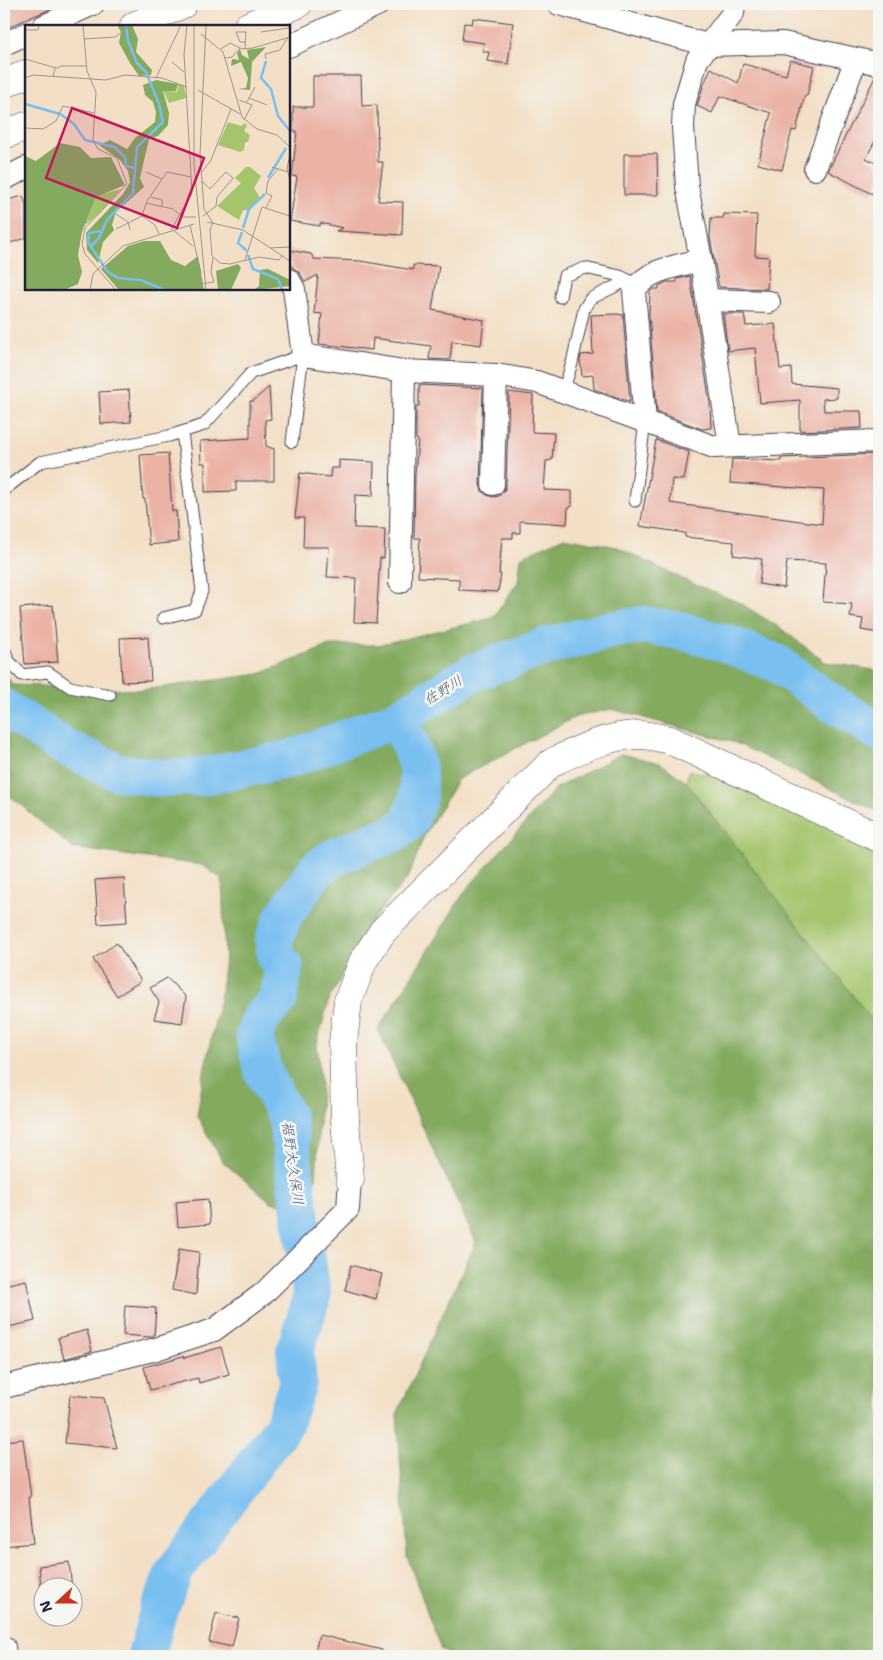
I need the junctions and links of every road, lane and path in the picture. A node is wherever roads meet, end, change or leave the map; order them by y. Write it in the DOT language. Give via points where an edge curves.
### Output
graph roads {
  1 [pos="93,4"];
  2 [pos="183,4"];
  3 [pos="298,4"];
  4 [pos="379,4"];
  5 [pos="559,4"];
  6 [pos="734,4"];
  7 [pos="46,25"];
  8 [pos="136,25"];
  9 [pos="250,25"];
  10 [pos="25,34"];
  11 [pos="4,44"];
  12 [pos="708,45"];
  13 [pos="290,46"];
  14 [pos="856,59"];
  15 [pos="879,64"];
  16 [pos="25,74"];
  17 [pos="4,84"];
  18 [pos="25,126"];
  19 [pos="4,135"];
  20 [pos="25,168"];
  21 [pos="815,169"];
  22 [pos="4,179"];
  23 [pos="701,260"];
  24 [pos="290,282"];
  25 [pos="633,282"];
  26 [pos="560,297"];
  27 [pos="707,300"];
  28 [pos="769,302"];
  29 [pos="303,355"];
  30 [pos="404,372"];
  31 [pos="496,374"];
  32 [pos="563,392"];
  33 [pos="645,421"];
  34 [pos="182,432"];
  35 [pos="879,441"];
  36 [pos="292,442"];
  37 [pos="730,446"];
  38 [pos="493,484"];
  39 [pos="4,490"];
  40 [pos="634,501"];
  41 [pos="400,582"];
  42 [pos="163,618"];
  43 [pos="4,649"];
  44 [pos="110,694"];
  45 [pos="879,838"];
  46 [pos="350,1179"];
  47 [pos="4,1386"];
  48 [pos="4,1647"];
  49 [pos="5,1656"];
  1 -- 7 [label="street"];
  2 -- 8 [label="main road"];
  3 -- 9 [label="main road"];
  4 -- 13 [label="street"];
  5 -- 12 [label="street"];
  6 -- 12 [label="street" via="732,13"];
  10 -- 11 [label="street"];
  12 -- 14 [label="street" via="783,43"];
  12 -- 23 [label="street" via="698,60 684,104 683,127 687,186"];
  14 -- 15 [label="street"];
  14 -- 21 [label="street"];
  16 -- 17 [label="main road"];
  18 -- 19 [label="main road"];
  20 -- 22 [label="street"];
  23 -- 25 [label="street"];
  23 -- 27 [label="street"];
  24 -- 29 [label="street" via="294,289"];
  25 -- 26 [label="lane" via="584,268 564,276"];
  25 -- 32 [label="lane" via="590,299 584,309"];
  25 -- 33 [label="street"];
  27 -- 28 [label="street"];
  27 -- 37 [label="street"];
  29 -- 30 [label="street"];
  29 -- 34 [label="lane" via="251,373 204,425"];
  29 -- 36 [label="lane"];
  30 -- 31 [label="street"];
  30 -- 41 [label="street"];
  31 -- 32 [label="street" via="537,382"];
  31 -- 38 [label="street"];
  32 -- 33 [label="street"];
  33 -- 37 [label="street" via="714,447"];
  33 -- 40 [label="lane"];
  34 -- 39 [label="lane" via="40,462"];
  34 -- 42 [label="lane" via="202,591 196,610"];
  35 -- 37 [label="street"];
  43 -- 44 [label="lane" via="9,661 22,675 48,672 70,687"];
  45 -- 46 [label="main road" via="670,740 639,736 605,740 551,764 383,931 363,960 348,1001 342,1042"];
  46 -- 47 [label="street" via="348,1209 264,1293 214,1330 156,1349"];
  48 -- 49 [label="street"];
}
